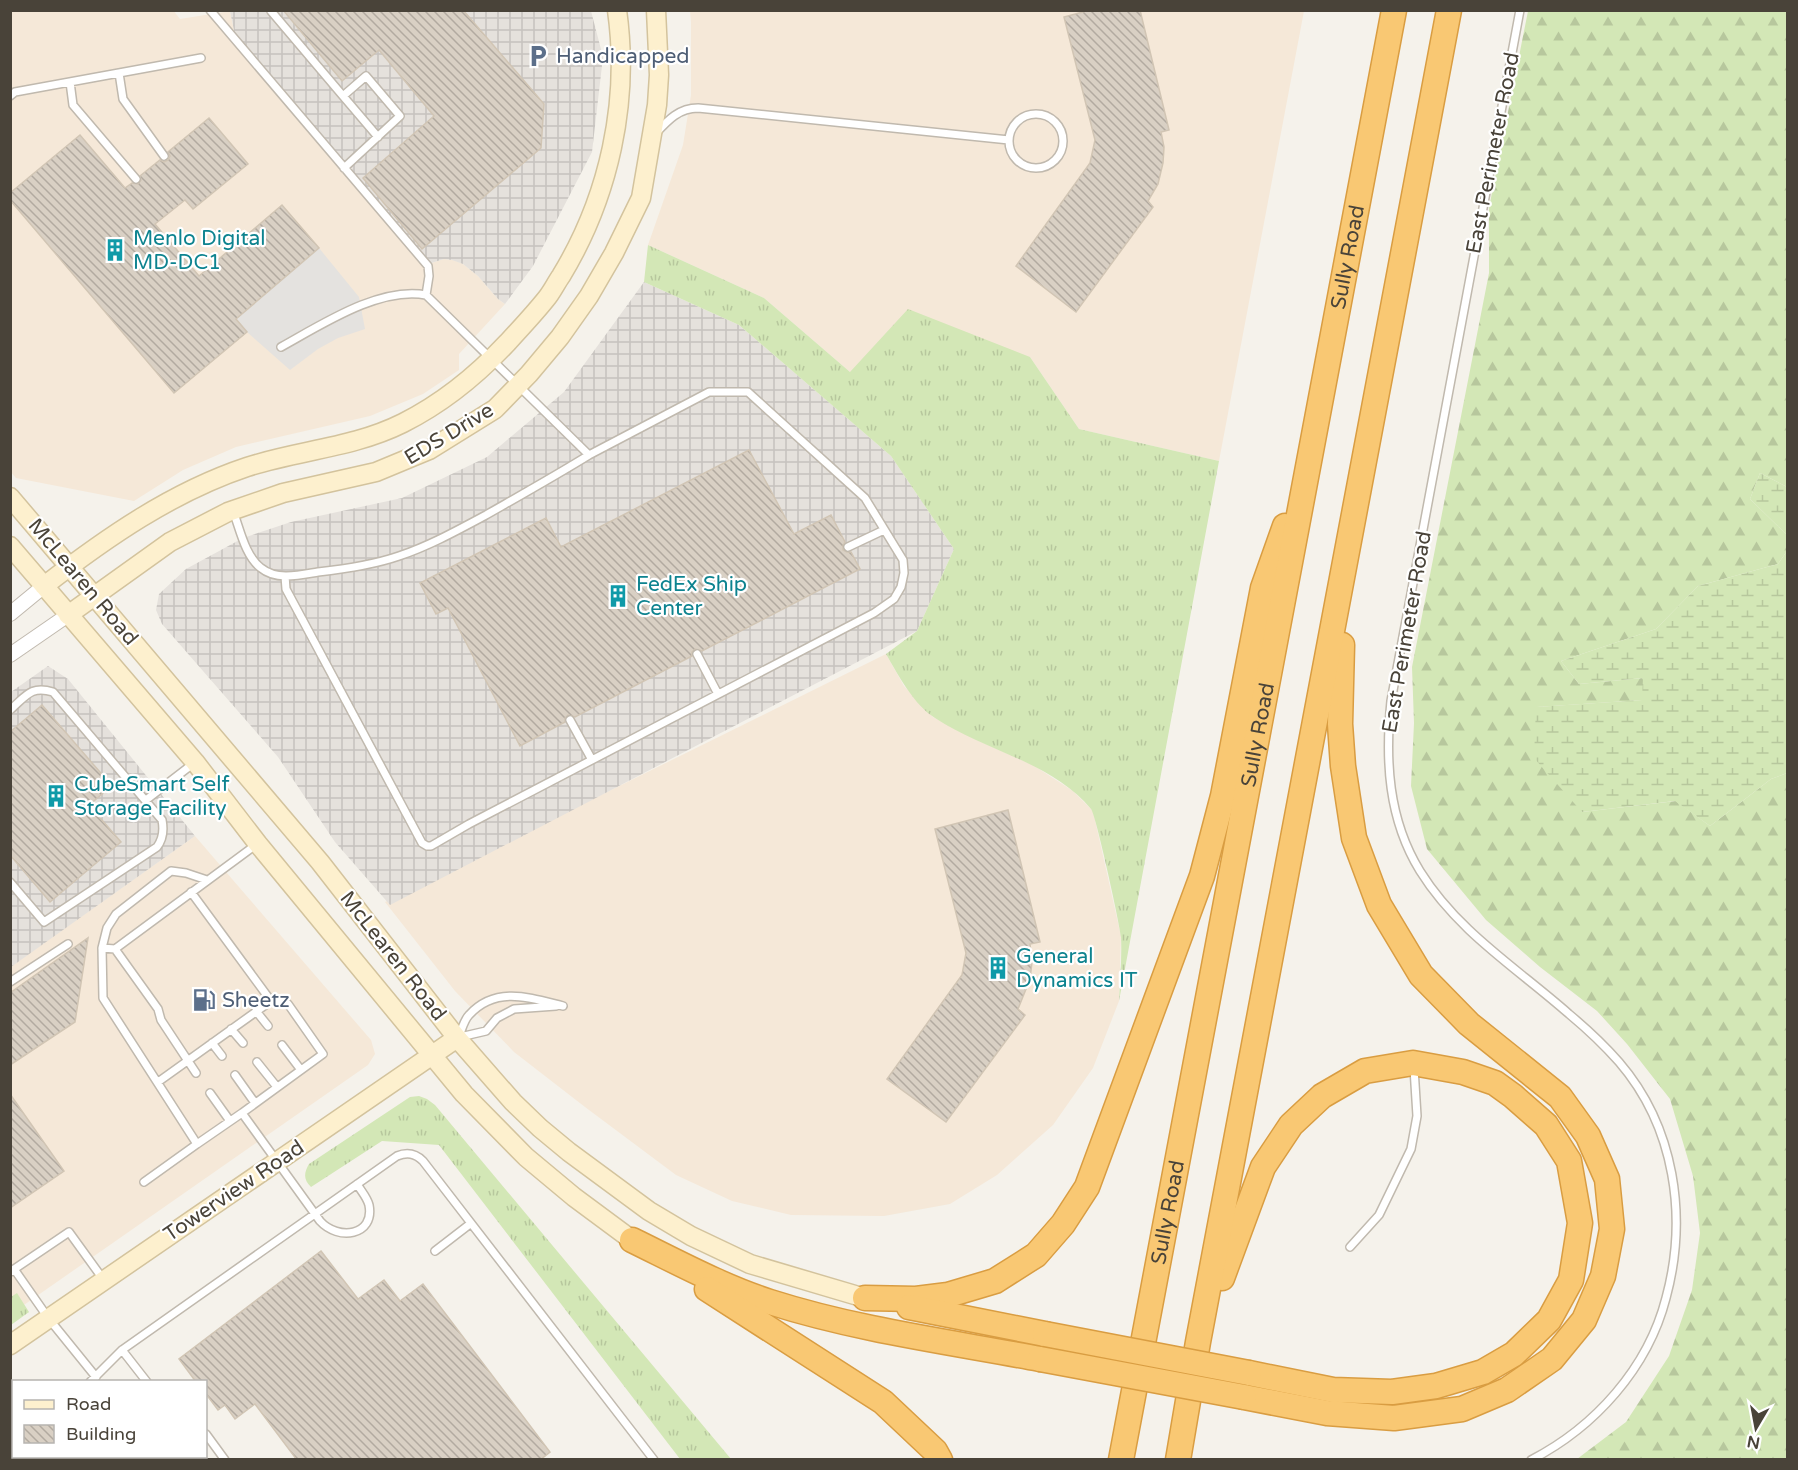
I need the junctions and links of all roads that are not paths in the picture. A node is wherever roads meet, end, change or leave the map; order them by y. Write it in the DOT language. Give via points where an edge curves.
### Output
graph roads {
  1 [pos="210,10"];
  2 [pos="617,10"];
  3 [pos="656,10"];
  4 [pos="1394,10"];
  5 [pos="1449,10"];
  6 [pos="1520,10"];
  7 [pos="271,11"];
  8 [pos="201,58"];
  9 [pos="119,73"];
  10 [pos="70,82"];
  11 [pos="10,96"];
  12 [pos="343,96"];
  13 [pos="378,137"];
  14 [pos="652,137"];
  15 [pos="1009,140"];
  16 [pos="164,156"];
  17 [pos="344,168"];
  18 [pos="136,179"];
  19 [pos="426,296"];
  20 [pos="281,347"];
  21 [pos="492,359"];
  22 [pos="518,385"];
  23 [pos="1311,450"];
  24 [pos="589,455"];
  25 [pos="10,497"];
  26 [pos="232,510"];
  27 [pos="884,530"];
  28 [pos="10,546"];
  29 [pos="848,547"];
  30 [pos="1346,558"];
  31 [pos="70,566"];
  32 [pos="285,576"];
  33 [pos="44,586"];
  34 [pos="93,596"];
  35 [pos="10,614"];
  36 [pos="68,615"];
  37 [pos="697,654"];
  38 [pos="10,655"];
  39 [pos="718,694"];
  40 [pos="10,710"];
  41 [pos="570,720"];
  42 [pos="592,760"];
  43 [pos="195,762"];
  44 [pos="146,800"];
  45 [pos="258,844"];
  46 [pos="207,880"];
  47 [pos="10,882"];
  48 [pos="191,892"];
  49 [pos="68,944"];
  50 [pos="102,948"];
  51 [pos="115,949"];
  52 [pos="10,982"];
  53 [pos="271,1001"];
  54 [pos="256,1011"];
  55 [pos="268,1026"];
  56 [pos="231,1029"];
  57 [pos="457,1038"];
  58 [pos="212,1043"];
  59 [pos="243,1043"];
  60 [pos="282,1045"];
  61 [pos="222,1056"];
  62 [pos="432,1056"];
  63 [pos="186,1060"];
  64 [pos="258,1062"];
  65 [pos="1413,1063"];
  66 [pos="301,1070"];
  67 [pos="196,1073"];
  68 [pos="235,1075"];
  69 [pos="158,1082"];
  70 [pos="1521,1085"];
  71 [pos="277,1087"];
  72 [pos="210,1093"];
  73 [pos="255,1103"];
  74 [pos="242,1113"];
  75 [pos="230,1121"];
  76 [pos="197,1144"];
  77 [pos="277,1162"];
  78 [pos="144,1182"];
  79 [pos="357,1184"];
  80 [pos="316,1213"];
  81 [pos="470,1224"];
  82 [pos="632,1240"];
  83 [pos="1350,1247"];
  84 [pos="435,1251"];
  85 [pos="12,1270"];
  86 [pos="104,1280"];
  87 [pos="865,1298"];
  88 [pos="49,1319"];
  89 [pos="1198,1342"];
  90 [pos="10,1345"];
  91 [pos="122,1350"];
  92 [pos="93,1379"];
  93 [pos="145,1380"];
  94 [pos="207,1435"];
  95 [pos="225,1460"];
  96 [pos="654,1460"];
  97 [pos="940,1460"];
  98 [pos="1121,1460"];
  99 [pos="1178,1460"];
  100 [pos="1531,1460"];
  1 -- 17 [label="lane"];
  2 -- 21 [label="street, EDS Drive" via="620,92 614,141 592,216 548,297"];
  3 -- 14 [label="street, EDS Drive" via="659,75"];
  4 -- 23 [label="highway, Sully Road"];
  5 -- 30 [label="highway"];
  6 -- 100 [label="lane, East Perimeter Road" via="1391,701 1388,766 1402,835 1433,891 1467,930 1569,1013 1632,1079 1665,1145 1676,1212 1673,1271 1661,1315 1642,1356 1592,1418"];
  7 -- 12 [label="lane"];
  8 -- 9 [label="lane"];
  9 -- 10 [label="lane"];
  9 -- 16 [label="lane" via="123,99"];
  10 -- 11 [label="lane"];
  10 -- 18 [label="lane" via="73,105"];
  12 -- 13 [label="lane"];
  12 -- 13 [label="lane" via="366,76 387,100 400,116"];
  13 -- 17 [label="lane"];
  14 -- 15 [label="lane" via="669,119 692,108"];
  14 -- 22 [label="street, EDS Drive" via="641,198 614,253 560,337"];
  15 -- 15 [label="lane" via="1013,156 1020,164 1041,169 1059,157 1064,138 1057,123 1040,114 1020,119"];
  17 -- 19 [label="lane" via="428,266"];
  19 -- 20 [label="lane" via="412,293 360,305"];
  19 -- 21 [label="lane"];
  21 -- 22 [label="lane"];
  21 -- 31 [label="street, EDS Drive" via="461,387 404,422 360,441 269,461 207,483 164,503"];
  22 -- 24 [label="lane"];
  22 -- 26 [label="street, EDS Drive" via="495,409 461,432 395,465"];
  23 -- 87 [label="highway" via="1263,588 1223,796 1202,876 1086,1187 1063,1224 1036,1254 995,1281 948,1295"];
  23 -- 98 [label="highway, Sully Road"];
  24 -- 27 [label="lane" via="709,392 748,392 865,498"];
  24 -- 32 [label="lane" via="417,549 367,564"];
  25 -- 31 [label="street, McLearen Road"];
  26 -- 32 [label="lane" via="254,562 270,574"];
  26 -- 34 [label="street, EDS Drive" via="170,542"];
  27 -- 29 [label="lane"];
  27 -- 39 [label="lane" via="903,560 901,587 894,599"];
  28 -- 33 [label="street, McLearen Road"];
  30 -- 70 [label="highway" via="1340,724 1354,838 1379,904 1421,975"];
  30 -- 89 [label="highway"];
  31 -- 33 [label="street, EDS Drive"];
  31 -- 34 [label="street, McLearen Road"];
  32 -- 42 [label="lane" via="286,589 427,846"];
  33 -- 35 [label="street"];
  33 -- 36 [label="street, McLearen Road"];
  34 -- 36 [label="street, EDS Drive"];
  34 -- 57 [label="street, McLearen Road" via="320,862"];
  36 -- 38 [label="street"];
  36 -- 43 [label="street, McLearen Road"];
  37 -- 39 [label="lane"];
  39 -- 42 [label="lane"];
  40 -- 44 [label="lane" via="31,691 53,692"];
  41 -- 42 [label="lane"];
  43 -- 44 [label="lane"];
  43 -- 45 [label="street, McLearen Road"];
  44 -- 47 [label="lane" via="162,820 157,847 44,922"];
  45 -- 46 [label="lane"];
  45 -- 62 [label="street, McLearen Road"];
  46 -- 48 [label="lane"];
  46 -- 50 [label="lane" via="171,871 116,914"];
  48 -- 51 [label="lane"];
  48 -- 53 [label="lane"];
  49 -- 52 [label="lane"];
  50 -- 51 [label="lane"];
  50 -- 69 [label="lane" via="103,998"];
  51 -- 63 [label="lane" via="158,1009 160,1020"];
  53 -- 54 [label="lane"];
  53 -- 66 [label="lane" via="288,1004 323,1054"];
  54 -- 55 [label="lane"];
  54 -- 56 [label="lane"];
  56 -- 58 [label="lane"];
  56 -- 59 [label="lane"];
  57 -- 57 [label="lane" via="486,1031 497,1018 514,1009 563,1006 515,995 495,998 468,1015"];
  57 -- 62 [label="street, Towerview Road"];
  57 -- 87 [label="street, McLearen Road" via="540,1128 658,1216 750,1264"];
  58 -- 61 [label="lane"];
  58 -- 63 [label="lane"];
  60 -- 66 [label="lane"];
  62 -- 77 [label="street, Towerview Road"];
  62 -- 82 [label="street, McLearen Road" via="526,1157"];
  63 -- 67 [label="lane"];
  63 -- 69 [label="lane"];
  64 -- 71 [label="lane"];
  65 -- 70 [label="highway" via="1463,1072 1495,1083"];
  65 -- 83 [label="lane" via="1417,1116 1412,1149 1379,1215"];
  65 -- 89 [label="highway" via="1365,1071 1322,1096 1290,1125 1263,1167"];
  66 -- 71 [label="lane"];
  68 -- 73 [label="lane"];
  69 -- 76 [label="lane"];
  70 -- 82 [label="highway, bridge" via="1560,1097 1588,1136 1607,1179 1612,1229 1603,1276 1584,1320 1552,1359 1507,1390 1462,1408 1394,1418 1327,1413 838,1321 769,1302"];
  70 -- 87 [label="highway, bridge" via="1569,1161 1580,1223 1571,1280 1549,1320 1514,1354 1483,1372 1436,1386 1392,1392 1333,1390"];
  71 -- 73 [label="lane"];
  72 -- 75 [label="lane"];
  73 -- 74 [label="lane"];
  74 -- 75 [label="lane"];
  74 -- 77 [label="lane"];
  75 -- 76 [label="lane"];
  76 -- 78 [label="lane"];
  77 -- 80 [label="lane"];
  77 -- 86 [label="street, Towerview Road"];
  79 -- 80 [label="lane"];
  79 -- 80 [label="lane" via="369,1205 368,1218 361,1228 350,1234 336,1233 325,1227"];
  79 -- 81 [label="lane" via="397,1156 415,1155"];
  80 -- 91 [label="lane"];
  81 -- 84 [label="lane"];
  81 -- 96 [label="lane"];
  82 -- 97 [label="highway" via="883,1402"];
  85 -- 86 [label="lane" via="69,1232"];
  85 -- 88 [label="lane"];
  86 -- 88 [label="street, Towerview Road"];
  88 -- 90 [label="street, Towerview Road"];
  88 -- 92 [label="lane"];
  89 -- 99 [label="highway"];
  91 -- 92 [label="lane"];
  91 -- 93 [label="lane"];
  94 -- 95 [label="lane"];
}
